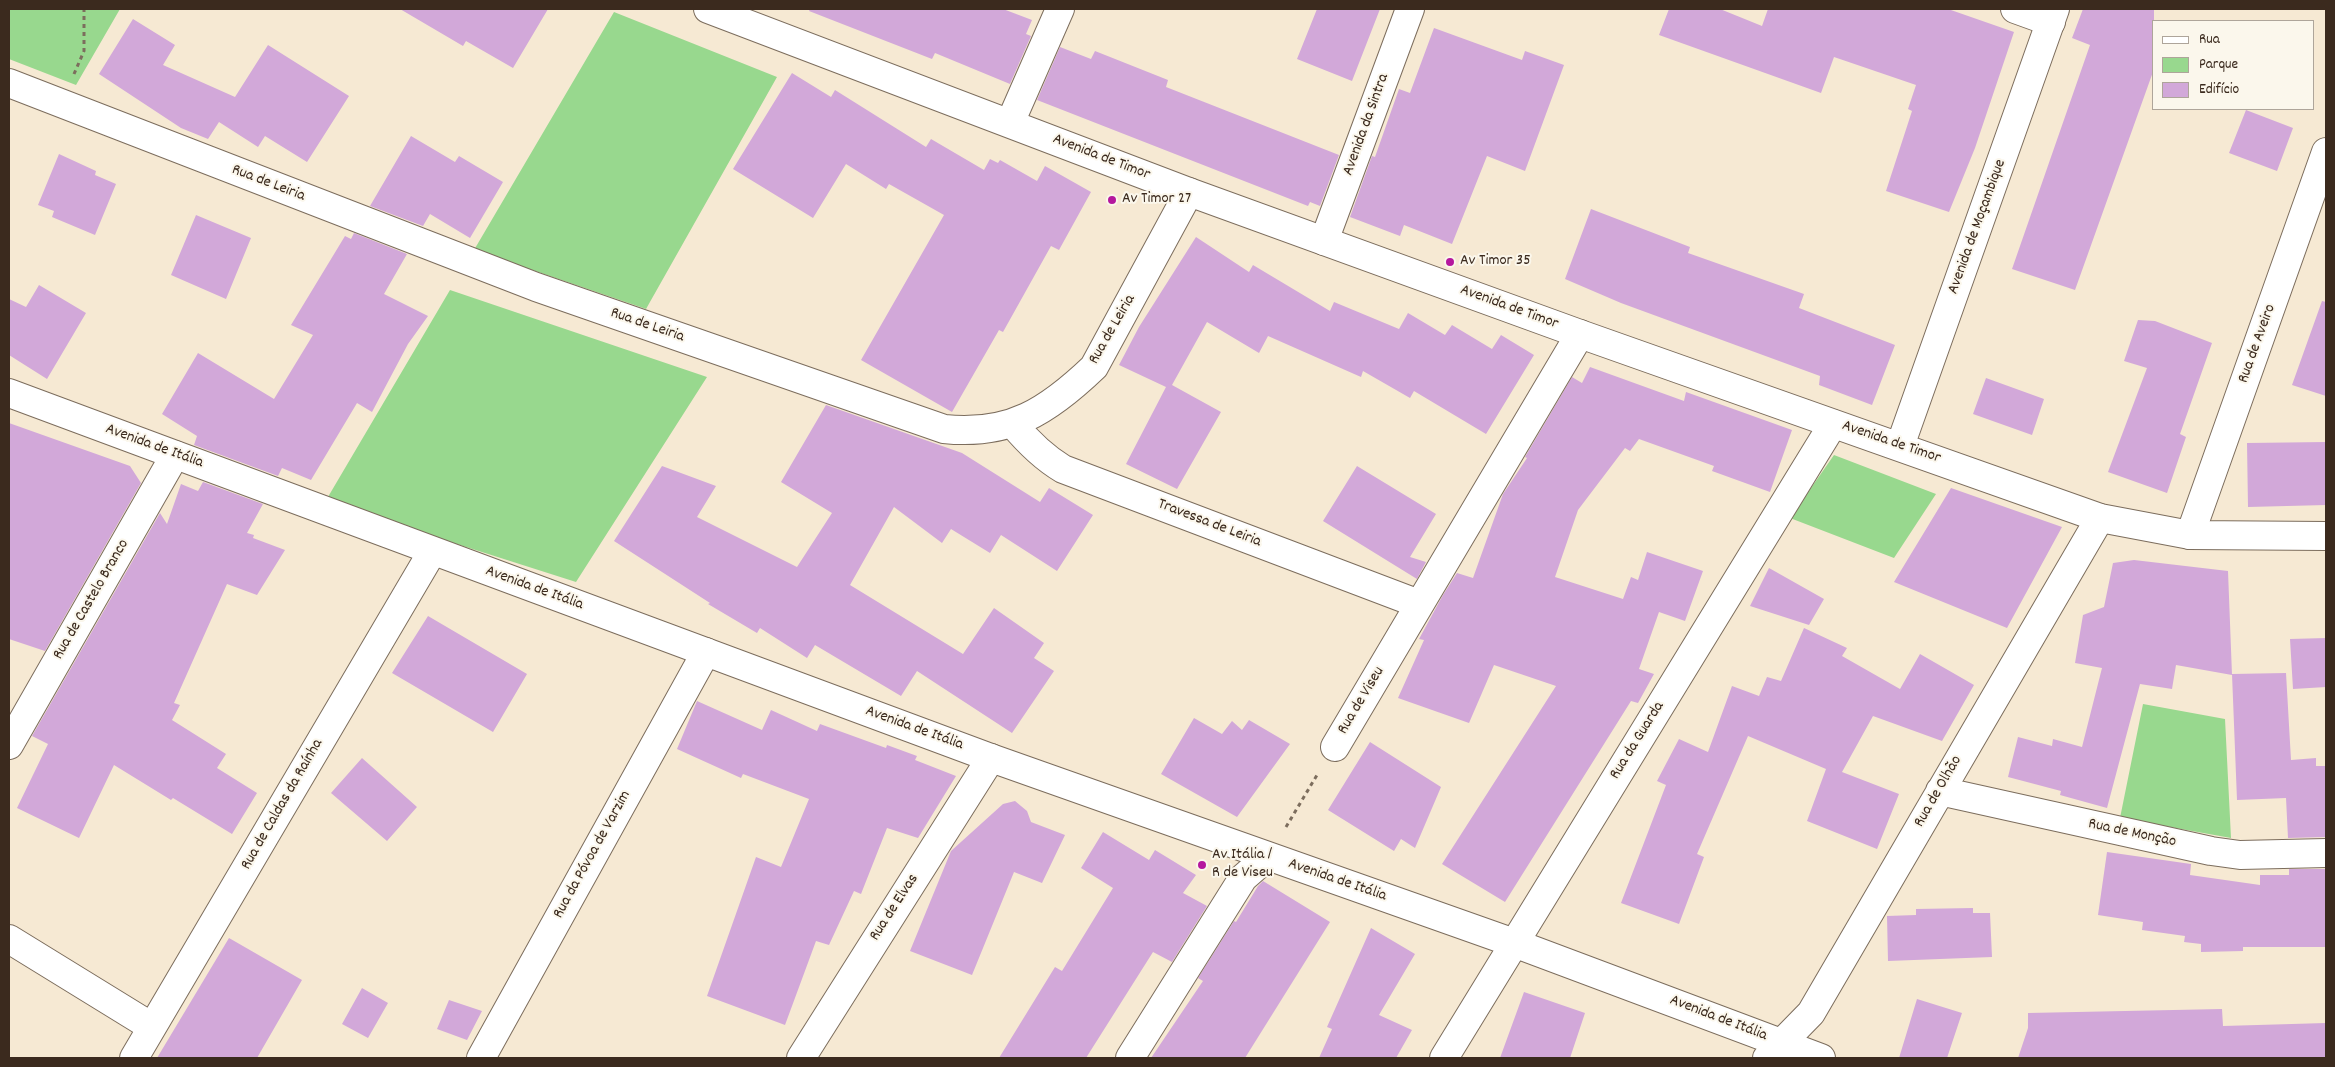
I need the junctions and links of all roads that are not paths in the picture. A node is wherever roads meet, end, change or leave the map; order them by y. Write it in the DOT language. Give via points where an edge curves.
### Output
graph roads {
  1 [pos="1060,9"];
  2 [pos="1410,9"];
  3 [pos="2015,9"];
  4 [pos="722,11"];
  5 [pos="2053,15"];
  6 [pos="9,83"];
  7 [pos="1010,123"];
  8 [pos="2326,152"];
  9 [pos="1189,192"];
  10 [pos="1324,241"];
  11 [pos="1580,334"];
  12 [pos="9,393"];
  13 [pos="1013,424"];
  14 [pos="1833,424"];
  15 [pos="1900,446"];
  16 [pos="175,455"];
  17 [pos="2100,518"];
  18 [pos="2190,535"];
  19 [pos="2326,536"];
  20 [pos="432,552"];
  21 [pos="1419,604"];
  22 [pos="706,652"];
  23 [pos="9,745"];
  24 [pos="1335,747"];
  25 [pos="991,758"];
  26 [pos="1940,791"];
  27 [pos="2326,853"];
  28 [pos="1267,857"];
  29 [pos="9,939"];
  30 [pos="1514,943"];
  31 [pos="152,1027"];
  32 [pos="1774,1051"];
  33 [pos="134,1058"];
  34 [pos="481,1058"];
  35 [pos="801,1058"];
  36 [pos="1130,1058"];
  37 [pos="1444,1058"];
  38 [pos="1821,1058"];
  1 -- 7 [label="street"];
  2 -- 10 [label="street, Avenida da Sintra"];
  3 -- 5 [label="street"];
  4 -- 7 [label="street, Avenida de Timor"];
  5 -- 15 [label="street, Avenida de Moçambique"];
  6 -- 13 [label="street, Rua de Leiria" via="536,287 944,429 976,431"];
  7 -- 9 [label="street, Avenida de Timor"];
  8 -- 18 [label="street, Rua de Aveiro"];
  9 -- 10 [label="street, Avenida de Timor"];
  9 -- 13 [label="street, Rua de Leiria" via="1094,367 1052,403"];
  10 -- 11 [label="street, Avenida de Timor"];
  11 -- 14 [label="street, Avenida de Timor"];
  11 -- 21 [label="street, Rua de Viseu"];
  12 -- 16 [label="street, Avenida de Itália"];
  13 -- 21 [label="street, Travessa de Leiria" via="1047,459 1063,469"];
  14 -- 15 [label="street, Avenida de Timor"];
  14 -- 30 [label="street, Rua da Guarda"];
  15 -- 17 [label="street, Avenida de Timor"];
  16 -- 20 [label="street, Avenida de Itália"];
  16 -- 23 [label="street, Rua de Castelo Branco"];
  17 -- 18 [label="street, Avenida de Timor"];
  17 -- 26 [label="street, Rua de Olhão"];
  18 -- 19 [label="street, Avenida de Timor"];
  20 -- 22 [label="street, Avenida de Itália"];
  20 -- 31 [label="street, Rua de Caldas da Raínha"];
  21 -- 24 [label="street, Rua de Viseu"];
  22 -- 25 [label="street, Avenida de Itália"];
  22 -- 34 [label="street, Rua da Póvoa de Varzim"];
  25 -- 28 [label="street, Avenida de Itália"];
  25 -- 35 [label="street, Rua de Elvas"];
  26 -- 27 [label="street, Rua de Monção" via="2211,851 2240,855"];
  26 -- 32 [label="street, Rua de Olhão" via="1811,1013"];
  28 -- 30 [label="street, Avenida de Itália"];
  28 -- 36 [label="street" via="1243,878"];
  29 -- 31 [label="street"];
  30 -- 32 [label="street, Avenida de Itália"];
  30 -- 37 [label="street, Rua da Guarda"];
  31 -- 33 [label="street, Rua de Caldas da Raínha"];
  32 -- 38 [label="street, Avenida de Itália"];
}
